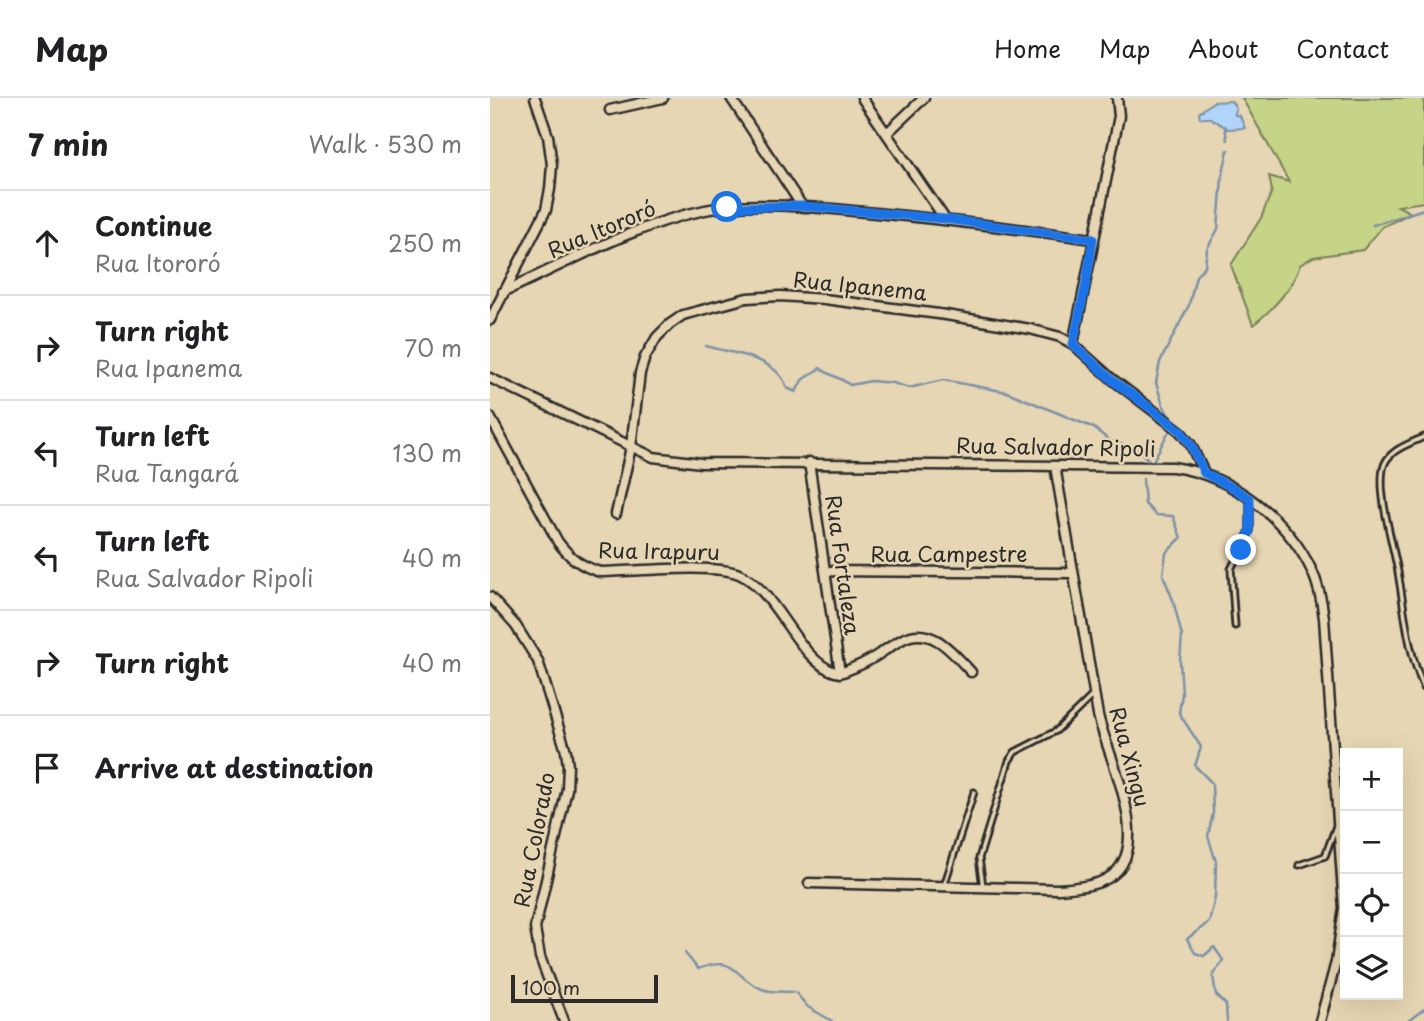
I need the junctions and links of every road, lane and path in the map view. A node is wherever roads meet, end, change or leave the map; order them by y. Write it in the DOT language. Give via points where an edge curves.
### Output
graph roads {
  1 [pos="535,98"];
  2 [pos="663,98"];
  3 [pos="731,98"];
  4 [pos="862,98"];
  5 [pos="924,98"];
  6 [pos="1117,98"];
  7 [pos="610,110"];
  8 [pos="887,133"];
  9 [pos="802,206"];
  10 [pos="945,219"];
  11 [pos="1093,239"];
  12 [pos="503,292"];
  13 [pos="490,320"];
  14 [pos="1073,344"];
  15 [pos="490,378"];
  16 [pos="490,417"];
  17 [pos="1424,437"];
  18 [pos="631,447"];
  19 [pos="809,463"];
  20 [pos="1055,466"];
  21 [pos="1204,473"];
  22 [pos="1250,499"];
  23 [pos="616,514"];
  24 [pos="825,571"];
  25 [pos="1073,573"];
  26 [pos="490,597"];
  27 [pos="1235,626"];
  28 [pos="971,672"];
  29 [pos="840,673"];
  30 [pos="1424,688"];
  31 [pos="1095,692"];
  32 [pos="974,792"];
  33 [pos="1339,821"];
  34 [pos="1299,865"];
  35 [pos="808,883"];
  36 [pos="944,886"];
  37 [pos="983,887"];
  38 [pos="564,1021"];
  39 [pos="1320,1021"];
  1 -- 12 [label="street" via="548,136 550,189 546,210"];
  2 -- 7 [label="street"];
  3 -- 9 [label="street"];
  4 -- 8 [label="street"];
  5 -- 8 [label="street"];
  6 -- 11 [label="street" via="1119,116"];
  8 -- 10 [label="street"];
  9 -- 10 [label="street, Rua Itororó"];
  9 -- 12 [label="street, Rua Itororó" via="706,209 635,231"];
  10 -- 11 [label="street, Rua Itororó"];
  11 -- 14 [label="street"];
  12 -- 13 [label="street"];
  14 -- 18 [label="street, Rua Ipanema" via="1039,331 946,315 824,299 747,298 684,315 657,337 640,373"];
  14 -- 21 [label="street" via="1112,380 1180,430"];
  15 -- 18 [label="street, Rua Salvador Ripoli"];
  16 -- 29 [label="street, Rua Irapuru" via="558,542 576,562 600,572 700,569 737,573 760,591 817,661"];
  17 -- 30 [label="lane" via="1396,450 1383,470 1411,655"];
  18 -- 19 [label="street, Rua Salvador Ripoli" via="682,462"];
  18 -- 23 [label="street, Rua Ipanema"];
  19 -- 20 [label="street, Rua Salvador Ripoli"];
  19 -- 24 [label="street, Rua Fortaleza"];
  20 -- 21 [label="street, Rua Salvador Ripoli" via="1173,467"];
  20 -- 25 [label="street, Rua Xingu"];
  21 -- 22 [label="street, Rua Salvador Ripoli"];
  22 -- 27 [label="lane" via="1250,531 1231,569"];
  22 -- 33 [label="street, Rua Salvador Ripoli" via="1297,545 1320,592"];
  24 -- 25 [label="street, Rua Campestre"];
  24 -- 29 [label="street, Rua Fortaleza"];
  25 -- 31 [label="street, Rua Xingu"];
  26 -- 38 [label="street, Rua Colorado" via="538,661 566,751 567,789 535,928 540,957"];
  28 -- 29 [label="street" via="935,638 911,635 867,663"];
  31 -- 37 [label="lane" via="1056,731 1015,751 1009,761 979,858"];
  31 -- 37 [label="street, Rua Xingu" via="1102,734 1127,807 1130,836 1124,862 1103,881 1086,886"];
  32 -- 36 [label="lane"];
  33 -- 34 [label="lane" via="1325,856"];
  33 -- 39 [label="street, Rua Salvador Ripoli" via="1342,936"];
  35 -- 36 [label="street, Rua Xingu"];
  36 -- 37 [label="street, Rua Xingu"];
}
